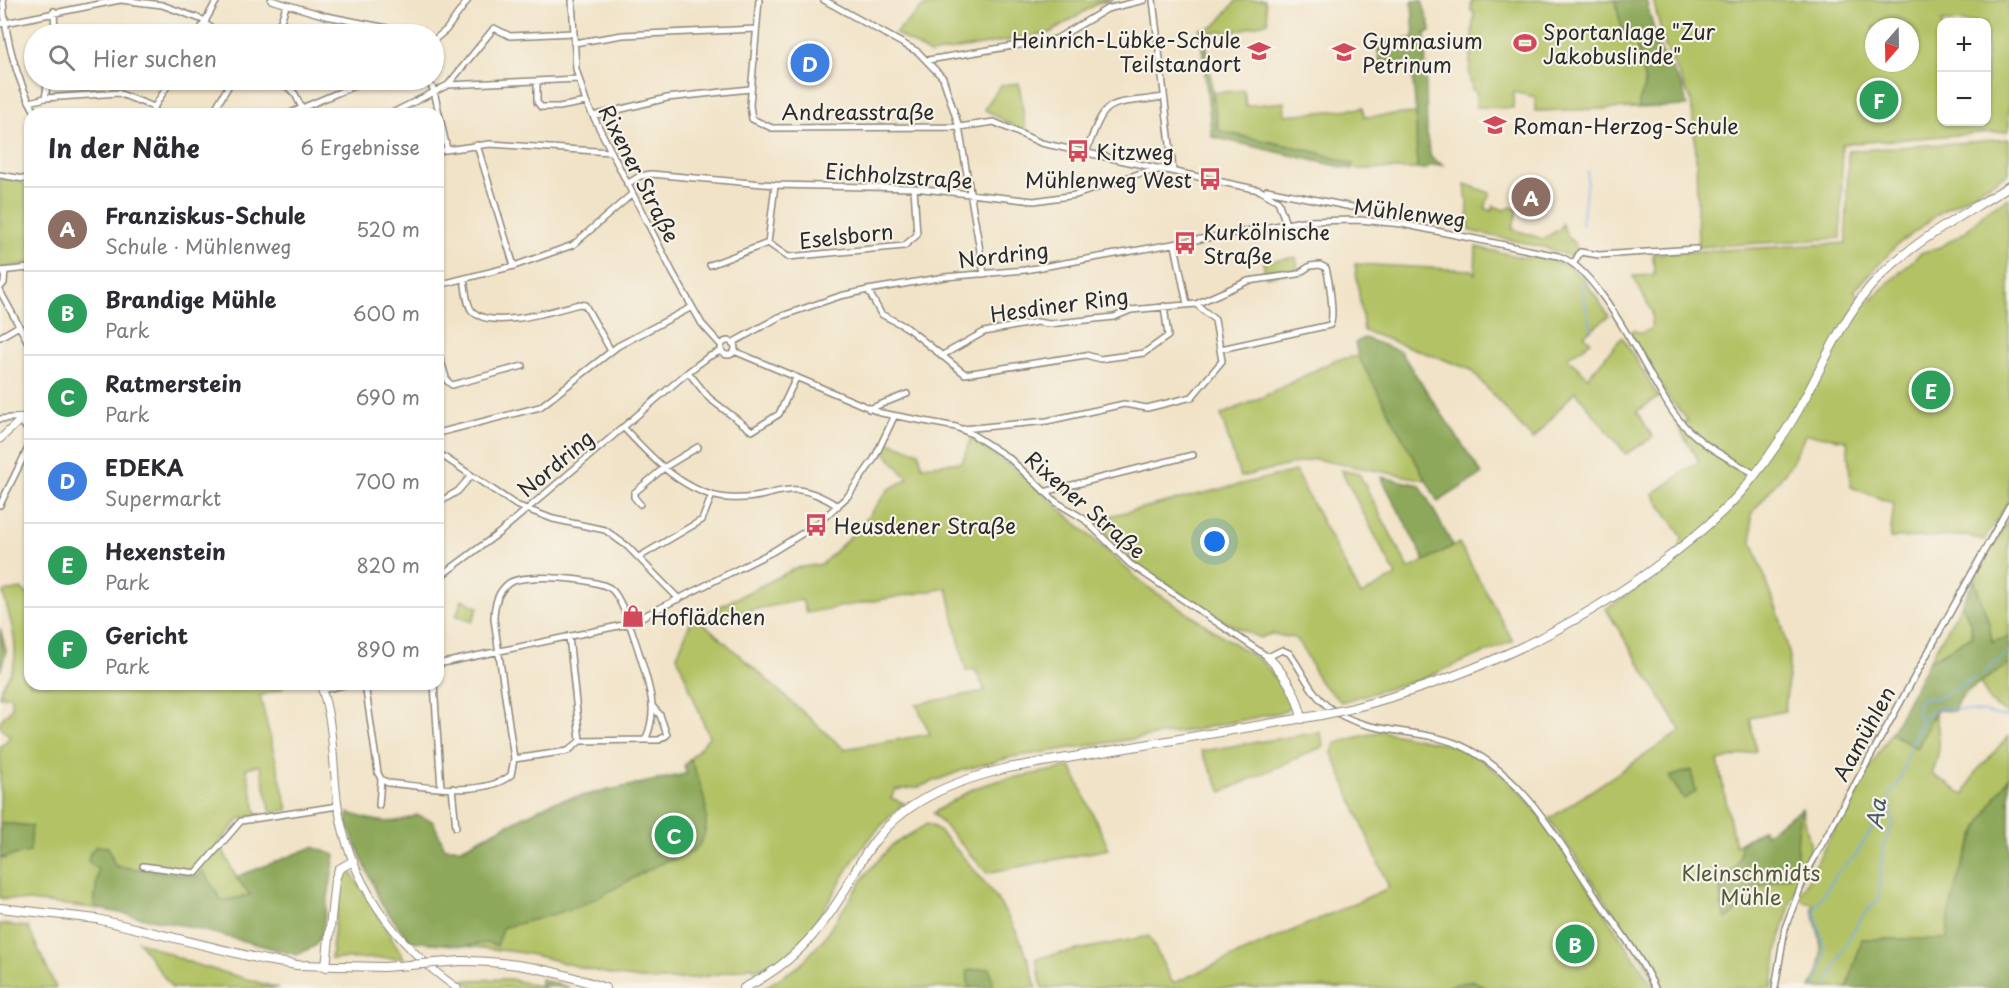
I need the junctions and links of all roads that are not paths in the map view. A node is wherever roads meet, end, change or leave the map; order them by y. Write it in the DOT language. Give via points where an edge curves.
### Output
graph roads {
  1 [pos="3,0"];
  2 [pos="121,0"];
  3 [pos="217,0"];
  4 [pos="271,0"];
  5 [pos="468,0"];
  6 [pos="572,0"];
  7 [pos="759,0"];
  8 [pos="824,0"];
  9 [pos="1144,0"];
  10 [pos="1153,0"];
  11 [pos="286,6"];
  12 [pos="54,11"];
  13 [pos="206,22"];
  14 [pos="2,23"];
  15 [pos="55,24"];
  16 [pos="209,24"];
  17 [pos="279,24"];
  18 [pos="364,24"];
  19 [pos="756,29"];
  20 [pos="444,32"];
  21 [pos="573,33"];
  22 [pos="574,43"];
  23 [pos="928,60"];
  24 [pos="579,79"];
  25 [pos="537,81"];
  26 [pos="24,85"];
  27 [pos="448,85"];
  28 [pos="444,87"];
  29 [pos="750,89"];
  30 [pos="26,90"];
  31 [pos="46,90"];
  32 [pos="165,90"];
  33 [pos="226,90"];
  34 [pos="291,90"];
  35 [pos="344,90"];
  36 [pos="434,91"];
  37 [pos="1164,97"];
  38 [pos="45,98"];
  39 [pos="30,102"];
  40 [pos="586,102"];
  41 [pos="154,107"];
  42 [pos="33,108"];
  43 [pos="216,108"];
  44 [pos="302,108"];
  45 [pos="401,108"];
  46 [pos="438,108"];
  47 [pos="593,116"];
  48 [pos="959,127"];
  49 [pos="444,136"];
  50 [pos="477,145"];
  51 [pos="447,149"];
  52 [pos="444,150"];
  53 [pos="611,152"];
  54 [pos="1086,153"];
  55 [pos="1134,162"];
  56 [pos="1170,169"];
  57 [pos="1138,174"];
  58 [pos="0,175"];
  59 [pos="24,179"];
  60 [pos="627,184"];
  61 [pos="775,185"];
  62 [pos="2009,186"];
  63 [pos="914,188"];
  64 [pos="1259,190"];
  65 [pos="632,194"];
  66 [pos="970,195"];
  67 [pos="1353,207"];
  68 [pos="1286,224"];
  69 [pos="768,243"];
  70 [pos="1175,245"];
  71 [pos="1696,249"];
  72 [pos="1574,263"];
  73 [pos="710,265"];
  74 [pos="514,266"];
  75 [pos="24,269"];
  76 [pos="3,271"];
  77 [pos="984,274"];
  78 [pos="464,279"];
  79 [pos="444,284"];
  80 [pos="0,290"];
  81 [pos="868,290"];
  82 [pos="1187,304"];
  83 [pos="1196,304"];
  84 [pos="1164,306"];
  85 [pos="692,307"];
  86 [pos="19,326"];
  87 [pos="24,335"];
  88 [pos="0,338"];
  89 [pos="732,343"];
  90 [pos="721,348"];
  91 [pos="1221,349"];
  92 [pos="611,351"];
  93 [pos="734,351"];
  94 [pos="941,356"];
  95 [pos="523,366"];
  96 [pos="444,371"];
  97 [pos="688,372"];
  98 [pos="796,378"];
  99 [pos="907,394"];
  100 [pos="869,409"];
  101 [pos="24,416"];
  102 [pos="894,417"];
  103 [pos="24,418"];
  104 [pos="0,419"];
  105 [pos="623,427"];
  106 [pos="963,429"];
  107 [pos="444,431"];
  108 [pos="0,439"];
  109 [pos="698,447"];
  110 [pos="1193,455"];
  111 [pos="24,456"];
  112 [pos="444,458"];
  113 [pos="665,467"];
  114 [pos="1755,474"];
  115 [pos="470,477"];
  116 [pos="1044,492"];
  117 [pos="712,495"];
  118 [pos="444,499"];
  119 [pos="640,504"];
  120 [pos="0,505"];
  121 [pos="838,506"];
  122 [pos="2009,506"];
  123 [pos="526,509"];
  124 [pos="639,557"];
  125 [pos="444,574"];
  126 [pos="679,599"];
  127 [pos="628,624"];
  128 [pos="568,636"];
  129 [pos="500,650"];
  130 [pos="1268,657"];
  131 [pos="444,663"];
  132 [pos="322,690"];
  133 [pos="366,690"];
  134 [pos="434,690"];
  135 [pos="652,706"];
  136 [pos="1302,719"];
  137 [pos="645,740"];
  138 [pos="580,741"];
  139 [pos="514,759"];
  140 [pos="381,779"];
  141 [pos="441,788"];
  142 [pos="452,788"];
  143 [pos="379,805"];
  144 [pos="338,806"];
  145 [pos="456,827"];
  146 [pos="353,861"];
  147 [pos="143,866"];
  148 [pos="0,908"];
  149 [pos="326,967"];
  150 [pos="457,988"];
  151 [pos="605,988"];
  152 [pos="744,988"];
  153 [pos="1655,988"];
  154 [pos="1775,988"];
  1 -- 14 [label="street"];
  2 -- 12 [label="street"];
  2 -- 13 [label="street" via="162,5"];
  3 -- 13 [label="street"];
  4 -- 11 [label="street"];
  5 -- 20 [label="street"];
  6 -- 21 [label="street, Rixener Straße"];
  7 -- 19 [label="street"];
  8 -- 23 [label="street"];
  9 -- 23 [label="street" via="1107,9 1052,40"];
  10 -- 37 [label="street"];
  11 -- 17 [label="street"];
  11 -- 18 [label="street"];
  12 -- 14 [label="street"];
  12 -- 15 [label="street"];
  13 -- 16 [label="street"];
  14 -- 26 [label="street"];
  19 -- 22 [label="street" via="623,35"];
  19 -- 29 [label="street"];
  21 -- 22 [label="street, Rixener Straße"];
  21 -- 27 [label="street" via="510,36 494,28"];
  22 -- 24 [label="street, Rixener Straße"];
  23 -- 48 [label="street" via="949,89"];
  24 -- 25 [label="street"];
  24 -- 40 [label="street, Rixener Straße"];
  25 -- 27 [label="street"];
  25 -- 40 [label="street" via="537,102 542,107"];
  27 -- 28 [label="street"];
  29 -- 47 [label="street" via="667,98"];
  29 -- 48 [label="street, Andreasstraße" via="751,116 757,123 772,128"];
  30 -- 39 [label="street"];
  31 -- 38 [label="street"];
  32 -- 41 [label="street"];
  33 -- 43 [label="street"];
  34 -- 44 [label="street"];
  35 -- 44 [label="street"];
  36 -- 45 [label="street"];
  36 -- 46 [label="street"];
  37 -- 54 [label="street" via="1109,106 1098,118"];
  37 -- 56 [label="street"];
  38 -- 39 [label="street"];
  38 -- 41 [label="street" via="122,93"];
  39 -- 42 [label="street"];
  40 -- 47 [label="street, Rixener Straße"];
  47 -- 53 [label="street, Rixener Straße"];
  48 -- 54 [label="street, Mühlenweg" via="998,122 1036,142"];
  48 -- 66 [label="street"];
  49 -- 51 [label="street"];
  50 -- 51 [label="street"];
  50 -- 53 [label="street"];
  50 -- 74 [label="street"];
  51 -- 52 [label="street"];
  53 -- 60 [label="street, Rixener Straße"];
  54 -- 55 [label="street, Mühlenweg"];
  55 -- 56 [label="street, Mühlenweg"];
  55 -- 57 [label="street" via="1140,168"];
  56 -- 57 [label="street, Eichholzstraße"];
  56 -- 64 [label="street, Mühlenweg"];
  57 -- 66 [label="street, Eichholzstraße" via="1076,195 1041,201"];
  58 -- 59 [label="street"];
  60 -- 61 [label="street, Eichholzstraße" via="651,174"];
  60 -- 65 [label="street, Rixener Straße"];
  61 -- 63 [label="street, Eichholzstraße"];
  61 -- 69 [label="street, Eselsborn"];
  62 -- 114 [label="main road" via="1911,248 1870,287 1837,335 1790,424"];
  63 -- 66 [label="street, Eichholzstraße"];
  63 -- 69 [label="street, Eselsborn" via="917,235 904,246 788,257"];
  64 -- 67 [label="street, Mühlenweg"];
  64 -- 68 [label="street, Mühlenweg" via="1278,201"];
  65 -- 74 [label="street" via="580,241"];
  65 -- 85 [label="street, Rixener Straße"];
  66 -- 77 [label="street"];
  68 -- 70 [label="street, Nordring"];
  68 -- 72 [label="street, Mühlenweg" via="1354,220 1402,224 1558,256"];
  69 -- 73 [label="street, Eselsborn"];
  70 -- 77 [label="street, Nordring"];
  70 -- 82 [label="street"];
  71 -- 72 [label="street" via="1599,255 1580,252"];
  72 -- 114 [label="street" via="1602,297 1659,390 1688,429 1703,443"];
  74 -- 78 [label="street"];
  75 -- 76 [label="street"];
  76 -- 80 [label="street"];
  77 -- 81 [label="street, Nordring"];
  78 -- 79 [label="street"];
  78 -- 92 [label="street" via="470,308 478,315 526,319 585,305"];
  80 -- 86 [label="street"];
  81 -- 89 [label="street, Nordring" via="779,317"];
  81 -- 94 [label="street" via="880,314 904,325"];
  82 -- 83 [label="street, Hesdiner Ring"];
  82 -- 84 [label="street, Hesdiner Ring"];
  83 -- 91 [label="street" via="1215,320"];
  83 -- 91 [label="street" via="1248,281 1298,274 1310,266 1326,268 1331,296 1330,325"];
  84 -- 94 [label="street, Hesdiner Ring" via="1127,310 1114,317 1037,322 984,332"];
  84 -- 94 [label="street" via="1168,336 1143,353 1100,359 1086,355 965,374"];
  85 -- 90 [label="street, Rixener Straße"];
  85 -- 92 [label="street"];
  86 -- 87 [label="street"];
  86 -- 88 [label="street"];
  89 -- 90 [label="street, Nordring" via="727,341"];
  89 -- 93 [label="street"];
  90 -- 93 [label="street" via="729,355"];
  90 -- 97 [label="street, Nordring"];
  91 -- 106 [label="street" via="1221,363 1193,396 1147,408 1124,404 1047,421"];
  92 -- 107 [label="street" via="540,407"];
  93 -- 98 [label="street, Rixener Straße"];
  95 -- 96 [label="street" via="452,385"];
  97 -- 98 [label="street" via="709,398 752,431 779,414"];
  97 -- 105 [label="street, Nordring"];
  98 -- 100 [label="street, Rixener Straße"];
  99 -- 100 [label="street"];
  100 -- 102 [label="street, Rixener Straße"];
  101 -- 104 [label="street"];
  102 -- 106 [label="street, Rixener Straße"];
  102 -- 121 [label="street" via="866,471"];
  103 -- 108 [label="street"];
  105 -- 113 [label="street"];
  105 -- 123 [label="street, Nordring"];
  106 -- 116 [label="street, Rixener Straße" via="1009,458"];
  109 -- 113 [label="street"];
  110 -- 116 [label="street"];
  111 -- 120 [label="street"];
  112 -- 115 [label="street"];
  113 -- 117 [label="street" via="683,482"];
  113 -- 119 [label="street" via="634,494"];
  114 -- 136 [label="main road, bridge" via="1724,511 1634,585 1526,647 1425,687"];
  115 -- 118 [label="street"];
  115 -- 123 [label="street"];
  116 -- 130 [label="street, Rixener Straße" via="1084,519 1140,572"];
  117 -- 121 [label="street" via="728,498 803,489"];
  117 -- 124 [label="street" via="702,520"];
  121 -- 126 [label="street" via="793,540"];
  122 -- 154 [label="street, Aamühlen" via="1806,873 1788,916"];
  123 -- 124 [label="street" via="605,530"];
  123 -- 125 [label="street, Nordring"];
  124 -- 126 [label="street"];
  126 -- 127 [label="street"];
  127 -- 128 [label="street"];
  127 -- 129 [label="street" via="617,594 606,585 525,577 508,584 496,598 494,619"];
  127 -- 135 [label="street"];
  128 -- 129 [label="street"];
  128 -- 138 [label="street"];
  129 -- 131 [label="street"];
  129 -- 139 [label="street"];
  130 -- 136 [label="main road" via="1291,685"];
  130 -- 153 [label="street" via="1279,651 1289,653 1314,692 1346,718 1368,726 1443,739 1499,770 1547,822"];
  132 -- 144 [label="street" via="333,742"];
  133 -- 140 [label="street"];
  134 -- 141 [label="street"];
  135 -- 137 [label="street"];
  135 -- 137 [label="street" via="660,714 667,735 659,740"];
  136 -- 152 [label="main road" via="1008,768 957,782 910,807 875,840 823,923 803,947 777,970"];
  137 -- 138 [label="street"];
  138 -- 139 [label="street" via="568,752"];
  139 -- 142 [label="street" via="511,775 504,781"];
  140 -- 141 [label="street"];
  140 -- 143 [label="street"];
  141 -- 142 [label="street"];
  142 -- 145 [label="street"];
  144 -- 146 [label="street"];
  144 -- 147 [label="street" via="241,821 196,873"];
  146 -- 149 [label="main road" via="339,868 335,880"];
  146 -- 150 [label="street" via="380,912 397,933 416,955"];
  148 -- 149 [label="main road" via="97,919 265,960"];
  149 -- 151 [label="main road, bridge" via="495,961 542,968"];
}
